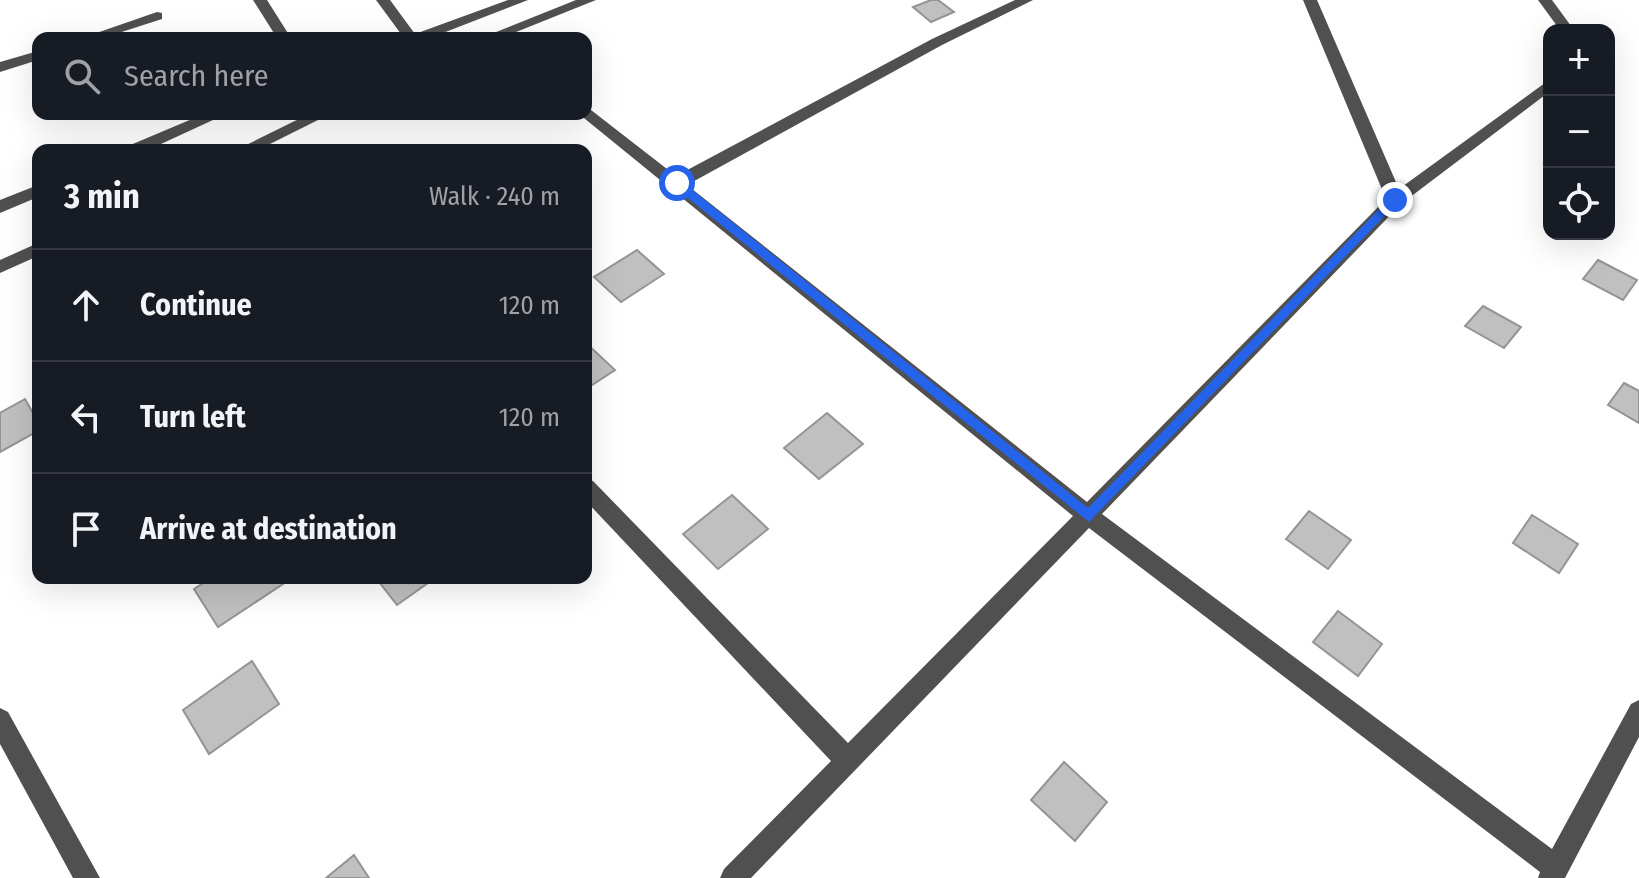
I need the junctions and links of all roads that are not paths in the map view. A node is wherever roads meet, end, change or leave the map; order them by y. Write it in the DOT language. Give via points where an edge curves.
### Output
graph roads {
  1 [pos="260,0"];
  2 [pos="383,0"];
  3 [pos="589,0"];
  4 [pos="1026,0"];
  5 [pos="1310,0"];
  6 [pos="1545,0"];
  7 [pos="515,1"];
  8 [pos="157,16"];
  9 [pos="1563,24"];
  10 [pos="108,32"];
  11 [pos="280,32"];
  12 [pos="407,32"];
  13 [pos="433,32"];
  14 [pos="504,32"];
  15 [pos="32,57"];
  16 [pos="0,67"];
  17 [pos="1543,89"];
  18 [pos="592,118"];
  19 [pos="204,120"];
  20 [pos="310,120"];
  21 [pos="148,144"];
  22 [pos="262,144"];
  23 [pos="677,183"];
  24 [pos="32,194"];
  25 [pos="1395,200"];
  26 [pos="0,207"];
  27 [pos="32,252"];
  28 [pos="0,267"];
  29 [pos="592,493"];
  30 [pos="1089,516"];
  31 [pos="1639,712"];
  32 [pos="0,720"];
  33 [pos="848,761"];
  34 [pos="1553,873"];
  35 [pos="87,878"];
  36 [pos="733,878"];
  1 -- 11 [label="street"];
  2 -- 12 [label="street"];
  3 -- 14 [label="street"];
  4 -- 23 [label="street" via="937,42"];
  5 -- 25 [label="street"];
  6 -- 9 [label="street"];
  7 -- 13 [label="street"];
  8 -- 10 [label="street"];
  15 -- 16 [label="street"];
  17 -- 25 [label="street"];
  18 -- 23 [label="street"];
  19 -- 21 [label="street"];
  20 -- 22 [label="street"];
  23 -- 30 [label="street"];
  24 -- 26 [label="street"];
  25 -- 30 [label="street"];
  27 -- 28 [label="street"];
  29 -- 33 [label="street"];
  30 -- 33 [label="street"];
  30 -- 34 [label="street"];
  31 -- 34 [label="street"];
  32 -- 35 [label="street"];
  33 -- 36 [label="street"];
}
